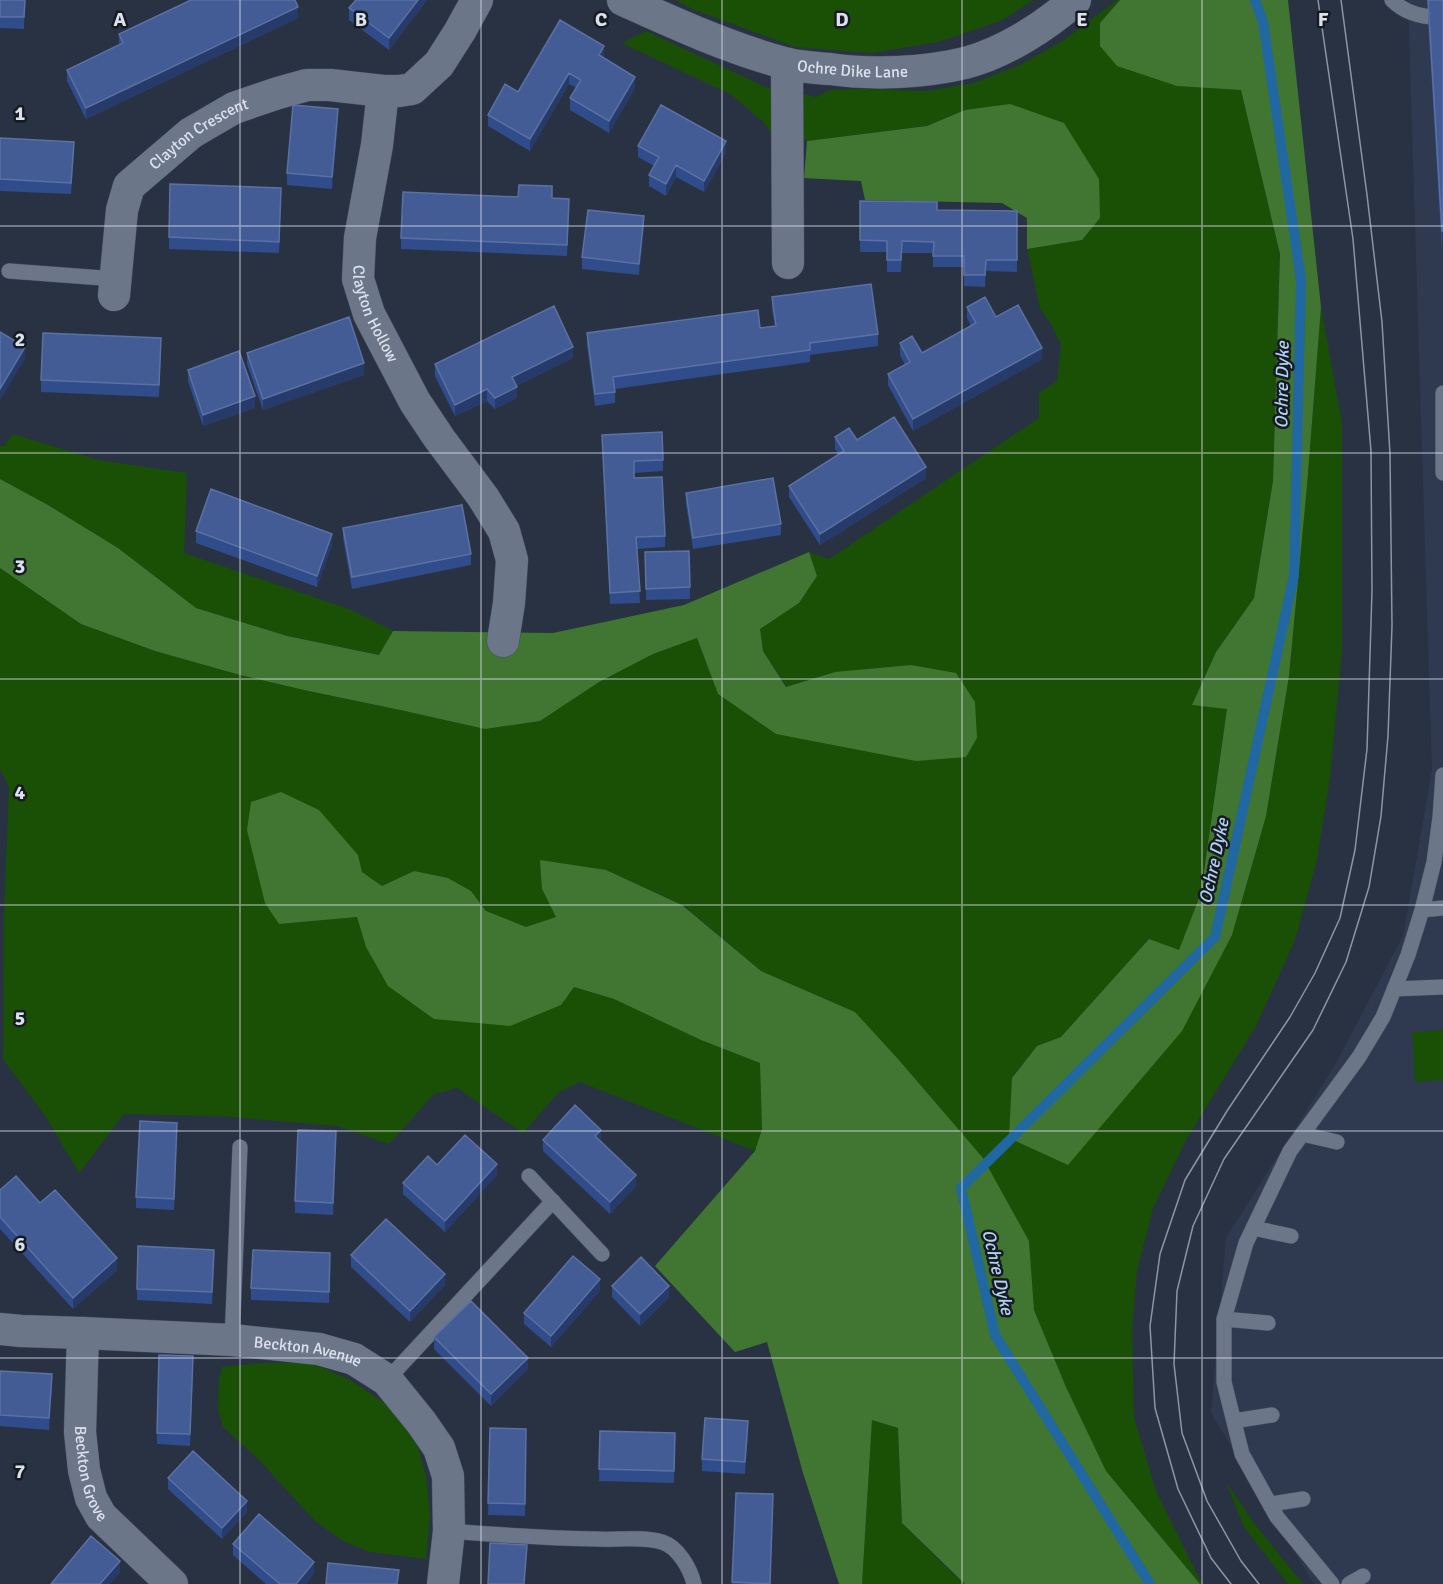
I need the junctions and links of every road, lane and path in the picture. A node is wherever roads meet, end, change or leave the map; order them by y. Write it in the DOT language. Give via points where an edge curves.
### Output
graph roads {
  1 [pos="477,0"];
  2 [pos="623,0"];
  3 [pos="1076,0"];
  4 [pos="1392,0"];
  5 [pos="1443,17"];
  6 [pos="787,64"];
  7 [pos="383,92"];
  8 [pos="788,263"];
  9 [pos="9,271"];
  10 [pos="115,287"];
  11 [pos="1443,393"];
  12 [pos="1443,473"];
  13 [pos="503,641"];
  14 [pos="1443,775"];
  15 [pos="1442,804"];
  16 [pos="1443,908"];
  17 [pos="1422,910"];
  18 [pos="1443,987"];
  19 [pos="1394,989"];
  20 [pos="1302,1134"];
  21 [pos="1337,1142"];
  22 [pos="240,1146"];
  23 [pos="529,1176"];
  24 [pos="553,1201"];
  25 [pos="1253,1228"];
  26 [pos="1291,1236"];
  27 [pos="602,1254"];
  28 [pos="1224,1319"];
  29 [pos="1268,1323"];
  30 [pos="0,1329"];
  31 [pos="83,1333"];
  32 [pos="232,1340"];
  33 [pos="387,1380"];
  34 [pos="1272,1415"];
  35 [pos="1234,1421"];
  36 [pos="1303,1499"];
  37 [pos="1270,1504"];
  38 [pos="449,1531"];
  39 [pos="172,1584"];
  40 [pos="443,1584"];
  41 [pos="694,1584"];
  42 [pos="1332,1584"];
  1 -- 7 [label="street" via="439,64 412,89"];
  2 -- 6 [label="street, Ochre Dike Lane" via="723,44"];
  3 -- 6 [label="street, Ochre Dike Lane" via="1029,34 966,63 860,73"];
  4 -- 5 [label="lane" via="1412,14"];
  6 -- 8 [label="street"];
  7 -- 10 [label="street, Clayton Crescent" via="307,85 234,108 191,134 129,186 122,210"];
  7 -- 13 [label="street, Clayton Hollow" via="360,238 358,279 369,314 415,402 504,531 512,560"];
  9 -- 10 [label="lane"];
  11 -- 12 [label="lane"];
  14 -- 15 [label="lane"];
  15 -- 17 [label="lane"];
  16 -- 17 [label="lane"];
  17 -- 19 [label="lane"];
  18 -- 19 [label="lane"];
  19 -- 20 [label="lane" via="1383,1017 1359,1057"];
  20 -- 21 [label="lane"];
  20 -- 25 [label="lane"];
  22 -- 32 [label="lane"];
  23 -- 24 [label="lane"];
  24 -- 27 [label="lane"];
  24 -- 33 [label="lane"];
  25 -- 26 [label="lane"];
  25 -- 28 [label="lane"];
  28 -- 29 [label="lane"];
  28 -- 35 [label="lane" via="1224,1382"];
  30 -- 31 [label="street, Beckton Avenue"];
  31 -- 32 [label="street, Beckton Avenue"];
  31 -- 39 [label="street, Beckton Grove" via="80,1432 91,1498 101,1516"];
  32 -- 33 [label="street, Beckton Avenue" via="319,1349 354,1359"];
  33 -- 38 [label="street, Beckton Avenue" via="439,1448 448,1476"];
  34 -- 35 [label="lane"];
  35 -- 37 [label="lane" via="1242,1454"];
  36 -- 37 [label="lane"];
  37 -- 42 [label="lane"];
  38 -- 40 [label="street, Beckton Avenue"];
  38 -- 41 [label="lane" via="662,1542 679,1552"];
}
